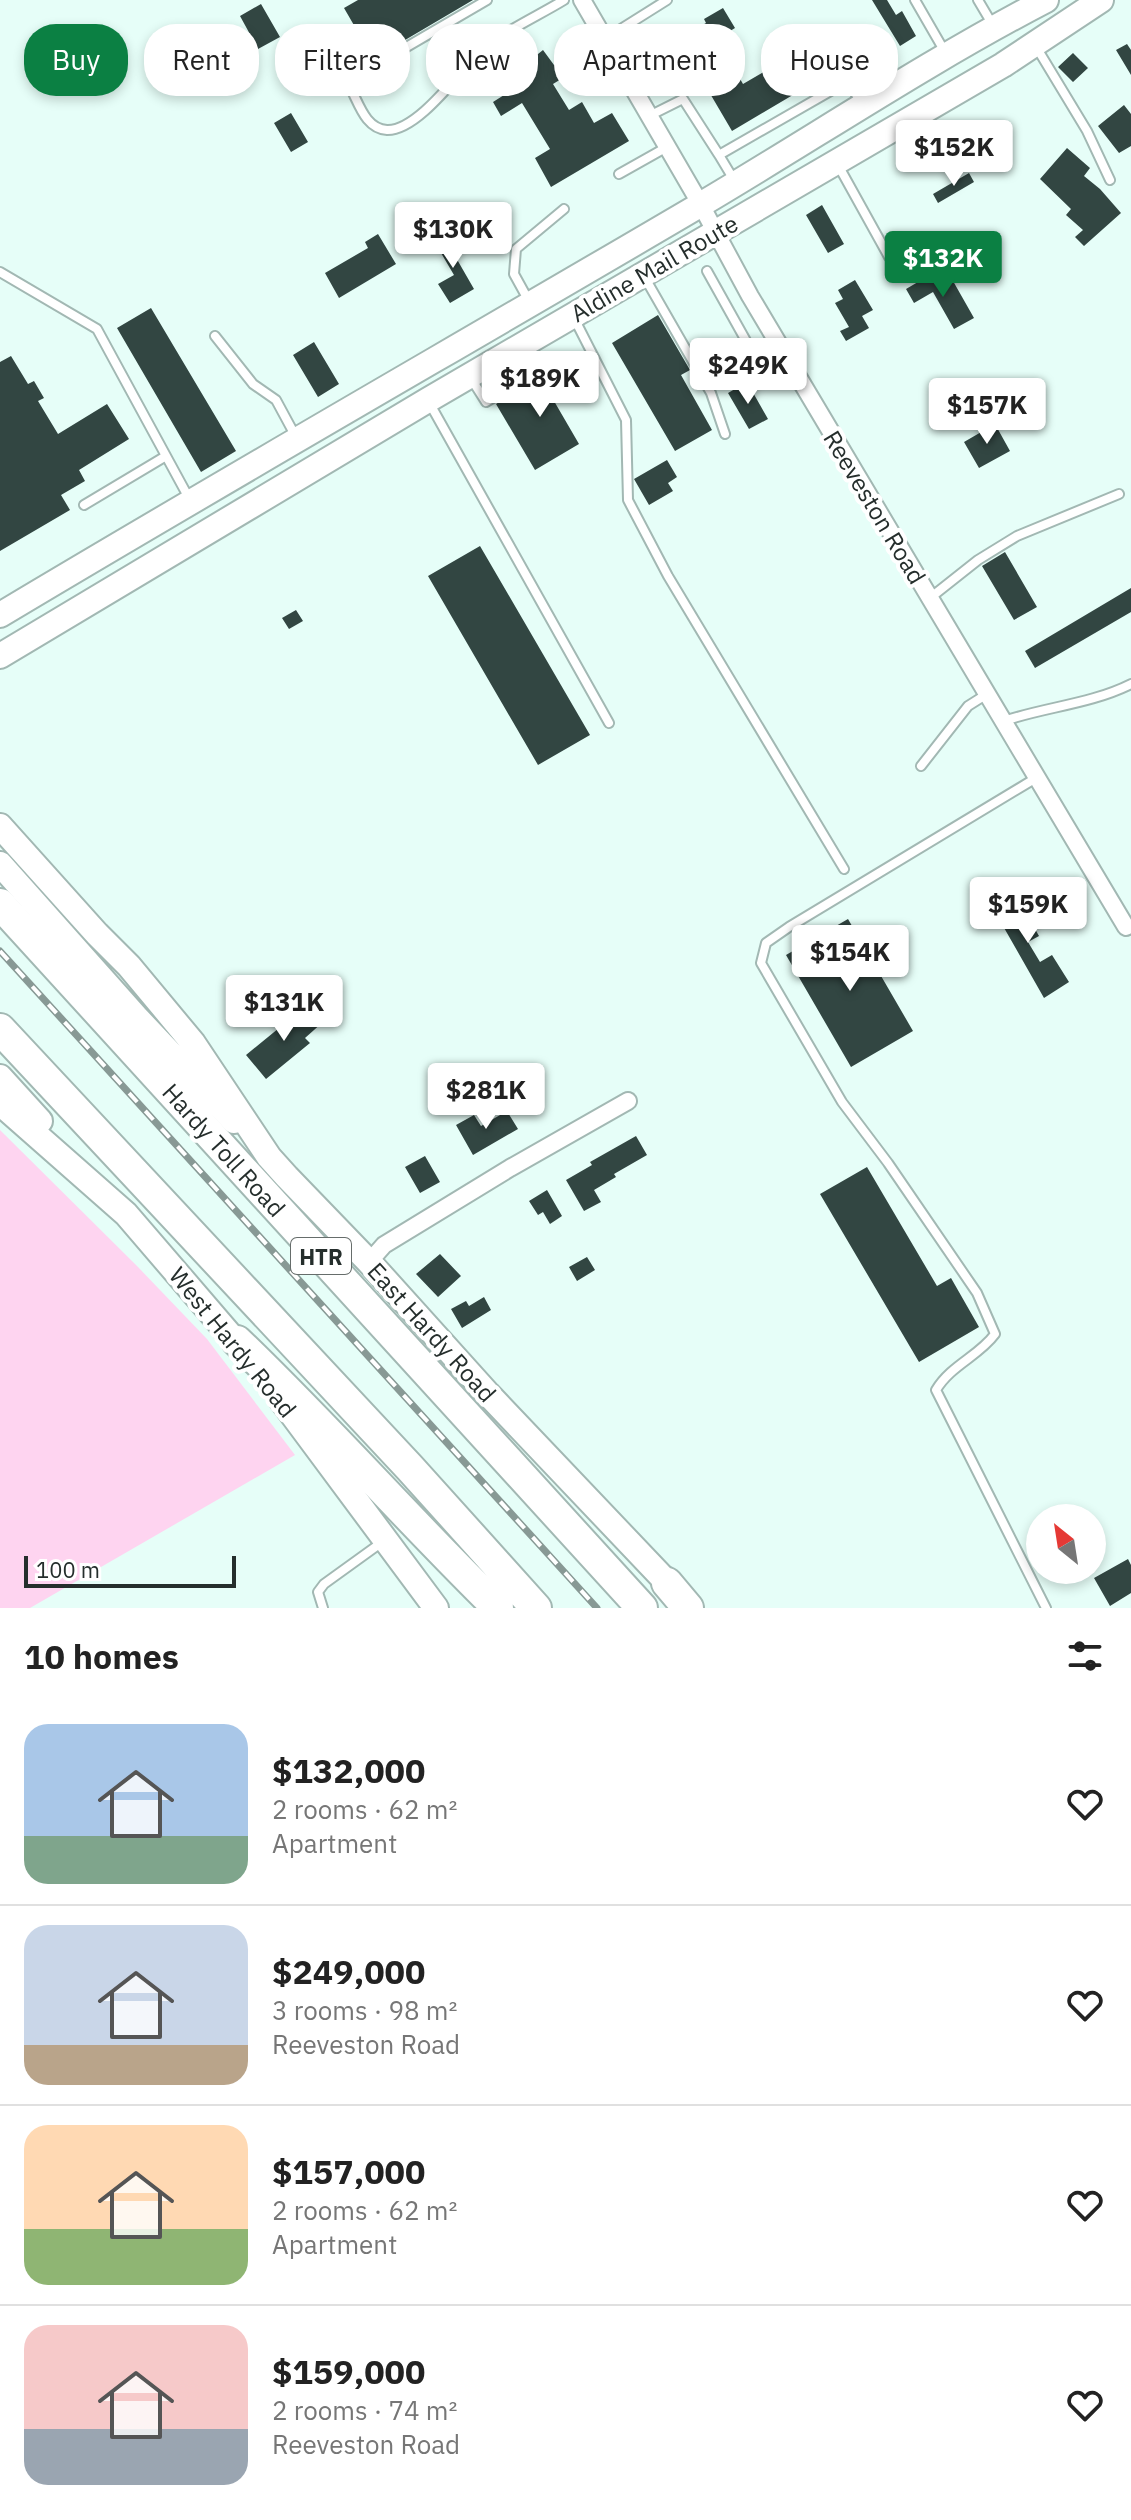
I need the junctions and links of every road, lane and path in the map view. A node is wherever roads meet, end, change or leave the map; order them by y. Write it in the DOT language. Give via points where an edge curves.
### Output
graph roads {
  1 [pos="487,0"];
  2 [pos="564,0"];
  3 [pos="582,0"];
  4 [pos="667,0"];
  5 [pos="915,0"];
  6 [pos="978,0"];
  7 [pos="1046,0"];
  8 [pos="1101,0"];
  9 [pos="596,24"];
  10 [pos="629,24"];
  11 [pos="994,27"];
  12 [pos="1035,45"];
  13 [pos="948,56"];
  14 [pos="965,85"];
  15 [pos="638,96"];
  16 [pos="863,107"];
  17 [pos="649,116"];
  18 [pos="667,147"];
  19 [pos="719,155"];
  20 [pos="836,161"];
  21 [pos="619,174"];
  22 [pos="1110,180"];
  23 [pos="736,184"];
  24 [pos="701,205"];
  25 [pos="564,209"];
  26 [pos="715,232"];
  27 [pos="889,257"];
  28 [pos="707,271"];
  29 [pos="0,272"];
  30 [pos="643,274"];
  31 [pos="530,304"];
  32 [pos="572,316"];
  33 [pos="215,336"];
  34 [pos="780,346"];
  35 [pos="412,372"];
  36 [pos="428,400"];
  37 [pos="725,434"];
  38 [pos="297,439"];
  39 [pos="166,456"];
  40 [pos="1119,494"];
  41 [pos="190,500"];
  42 [pos="84,505"];
  43 [pos="210,532"];
  44 [pos="929,598"];
  45 [pos="0,615"];
  46 [pos="0,656"];
  47 [pos="1131,684"];
  48 [pos="987,694"];
  49 [pos="1003,722"];
  50 [pos="609,723"];
  51 [pos="921,766"];
  52 [pos="1036,778"];
  53 [pos="0,826"];
  54 [pos="0,864"];
  55 [pos="844,869"];
  56 [pos="0,904"];
  57 [pos="1128,932"];
  58 [pos="0,1029"];
  59 [pos="0,1077"];
  60 [pos="628,1101"];
  61 [pos="0,1103"];
  62 [pos="269,1157"];
  63 [pos="126,1214"];
  64 [pos="369,1262"];
  65 [pos="237,1341"];
  66 [pos="385,1540"];
  67 [pos="667,1583"];
  68 [pos="323,1608"];
  69 [pos="436,1608"];
  70 [pos="498,1608"];
  71 [pos="536,1608"];
  72 [pos="642,1608"];
  73 [pos="690,1608"];
  74 [pos="1046,1608"];
  1 -- 2 [label="lane" via="356,78 352,91 366,119 387,130 422,114 487,47"];
  3 -- 9 [label="street, Reeveston Road"];
  4 -- 10 [label="lane"];
  5 -- 13 [label="lane"];
  6 -- 11 [label="lane"];
  7 -- 11 [label="main road, Aldine Mail Route"];
  8 -- 12 [label="main road, Aldine Mail Route"];
  11 -- 13 [label="main road, Aldine Mail Route"];
  12 -- 14 [label="main road, Aldine Mail Route"];
  12 -- 22 [label="lane"];
  13 -- 14 [label="main road"];
  13 -- 16 [label="main road, Aldine Mail Route"];
  14 -- 20 [label="main road, Aldine Mail Route"];
  15 -- 17 [label="street, Reeveston Road"];
  16 -- 19 [label="lane" via="848,81"];
  16 -- 23 [label="main road, Aldine Mail Route"];
  17 -- 18 [label="street, Reeveston Road"];
  17 -- 19 [label="lane" via="683,99"];
  18 -- 21 [label="lane"];
  18 -- 24 [label="street, Reeveston Road"];
  19 -- 23 [label="lane"];
  20 -- 26 [label="main road, Aldine Mail Route"];
  20 -- 27 [label="lane"];
  23 -- 24 [label="main road, Aldine Mail Route"];
  24 -- 26 [label="street, Reeveston Road"];
  24 -- 31 [label="main road, Aldine Mail Route"];
  25 -- 31 [label="lane" via="516,249 514,274"];
  26 -- 30 [label="main road, Aldine Mail Route"];
  26 -- 34 [label="street, Reeveston Road"];
  28 -- 34 [label="lane" via="750,348 762,354"];
  29 -- 39 [label="lane" via="97,329"];
  30 -- 32 [label="main road, Aldine Mail Route"];
  30 -- 37 [label="lane" via="711,393"];
  31 -- 35 [label="main road, Aldine Mail Route"];
  32 -- 36 [label="main road, Aldine Mail Route"];
  32 -- 55 [label="lane" via="626,420 628,500"];
  33 -- 38 [label="lane" via="253,384 276,400"];
  34 -- 44 [label="street, Reeveston Road"];
  35 -- 36 [label="main road"];
  35 -- 38 [label="main road, Aldine Mail Route"];
  36 -- 43 [label="main road, Aldine Mail Route"];
  36 -- 50 [label="lane"];
  38 -- 41 [label="main road, Aldine Mail Route"];
  39 -- 41 [label="lane"];
  39 -- 42 [label="lane"];
  40 -- 44 [label="lane" via="1017,536"];
  41 -- 43 [label="main road"];
  41 -- 45 [label="main road, Aldine Mail Route"];
  43 -- 46 [label="main road, Aldine Mail Route"];
  44 -- 48 [label="street, Reeveston Road"];
  47 -- 49 [label="lane"];
  48 -- 49 [label="street, Reeveston Road"];
  48 -- 51 [label="lane" via="968,706"];
  49 -- 52 [label="street, Reeveston Road"];
  52 -- 57 [label="street, Reeveston Road"];
  52 -- 74 [label="lane" via="789,927 766,943 761,963 842,1102 977,1293 992,1324 995,1334 987,1345 950,1371 936,1390"];
  53 -- 62 [label="main road, East Hardy Road" via="193,1043"];
  54 -- 62 [label="main road" via="146,1029"];
  56 -- 72 [label="highway, Hardy Toll Road / HTR"];
  58 -- 71 [label="highway"];
  59 -- 63 [label="main road"];
  60 -- 64 [label="street" via="384,1245"];
  61 -- 63 [label="main road, West Hardy Road"];
  62 -- 64 [label="main road, East Hardy Road"];
  63 -- 65 [label="main road, West Hardy Road"];
  64 -- 67 [label="main road, East Hardy Road"];
  65 -- 66 [label="main road, West Hardy Road"];
  65 -- 70 [label="highway"];
  66 -- 68 [label="lane" via="324,1584 318,1592"];
  66 -- 69 [label="main road, West Hardy Road"];
  67 -- 73 [label="highway"];
}
